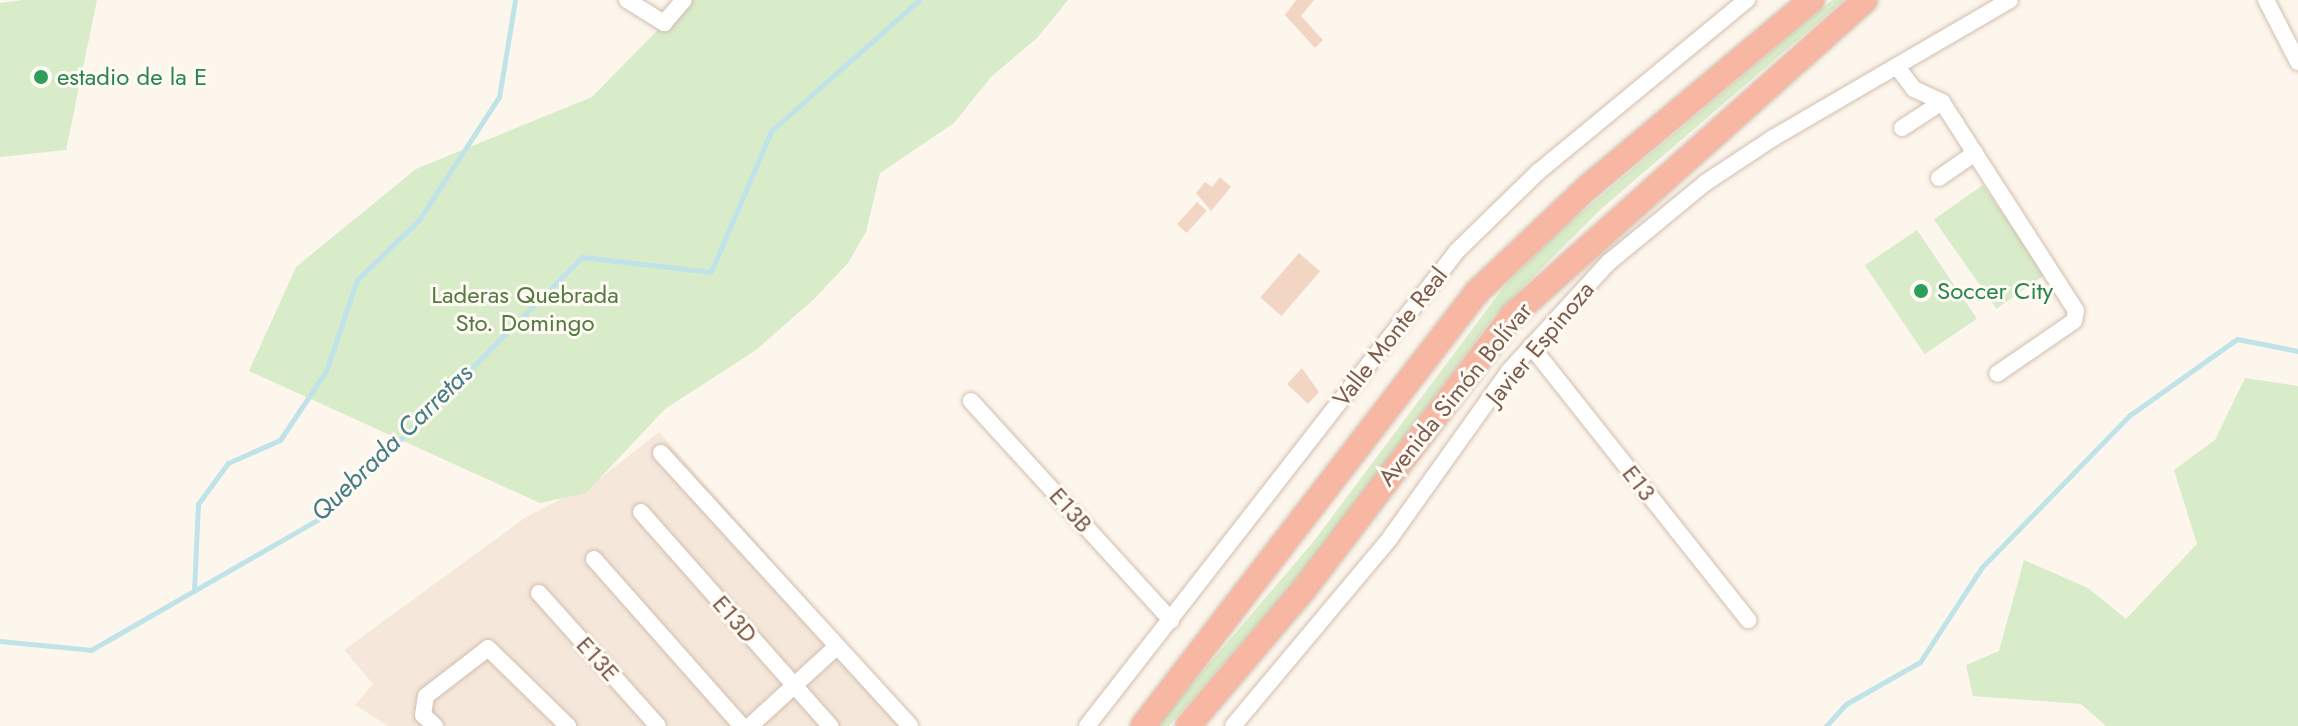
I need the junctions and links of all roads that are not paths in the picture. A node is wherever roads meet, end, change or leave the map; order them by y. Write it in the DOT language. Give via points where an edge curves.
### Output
graph roads {
  1 [pos="627,0"];
  2 [pos="684,0"];
  3 [pos="1747,0"];
  4 [pos="1812,0"];
  5 [pos="1865,0"];
  6 [pos="2010,0"];
  7 [pos="2266,0"];
  8 [pos="2298,62"];
  9 [pos="1898,68"];
  10 [pos="1942,102"];
  11 [pos="1902,128"];
  12 [pos="1975,153"];
  13 [pos="1939,178"];
  14 [pos="1531,346"];
  15 [pos="1997,374"];
  16 [pos="971,401"];
  17 [pos="661,453"];
  18 [pos="641,512"];
  19 [pos="594,559"];
  20 [pos="539,593"];
  21 [pos="1171,620"];
  22 [pos="1748,620"];
  23 [pos="834,649"];
  24 [pos="794,686"];
  25 [pos="435,726"];
  26 [pos="568,726"];
  27 [pos="658,726"];
  28 [pos="742,726"];
  29 [pos="750,726"];
  30 [pos="830,726"];
  31 [pos="910,726"];
  32 [pos="1087,726"];
  33 [pos="1143,726"];
  34 [pos="1188,726"];
  35 [pos="1233,726"];
  1 -- 2 [label="street" via="664,23"];
  3 -- 21 [label="street, Valle Monte Real" via="1538,172 1457,251"];
  4 -- 33 [label="highway, Avenida Simón Bolívar" via="1588,187 1477,292"];
  5 -- 34 [label="highway, Avenida Simón Bolívar" via="1513,315 1305,588"];
  6 -- 9 [label="street, Javier Espinoza"];
  7 -- 8 [label="street"];
  9 -- 10 [label="street" via="1914,89"];
  9 -- 14 [label="street, Javier Espinoza" via="1705,183 1608,263"];
  10 -- 11 [label="street"];
  10 -- 12 [label="street"];
  12 -- 13 [label="street"];
  12 -- 15 [label="street" via="2076,311 2074,321"];
  14 -- 22 [label="street, E13"];
  14 -- 35 [label="street, Javier Espinoza" via="1390,538"];
  16 -- 21 [label="street, E13B"];
  17 -- 23 [label="street"];
  18 -- 24 [label="street, E13D"];
  19 -- 28 [label="street"];
  20 -- 27 [label="street, E13E"];
  21 -- 32 [label="street, Valle Monte Real"];
  23 -- 24 [label="street"];
  23 -- 31 [label="street"];
  24 -- 29 [label="street"];
  24 -- 30 [label="street, E13D"];
  25 -- 26 [label="street" via="423,715 426,696 491,648"];
}
